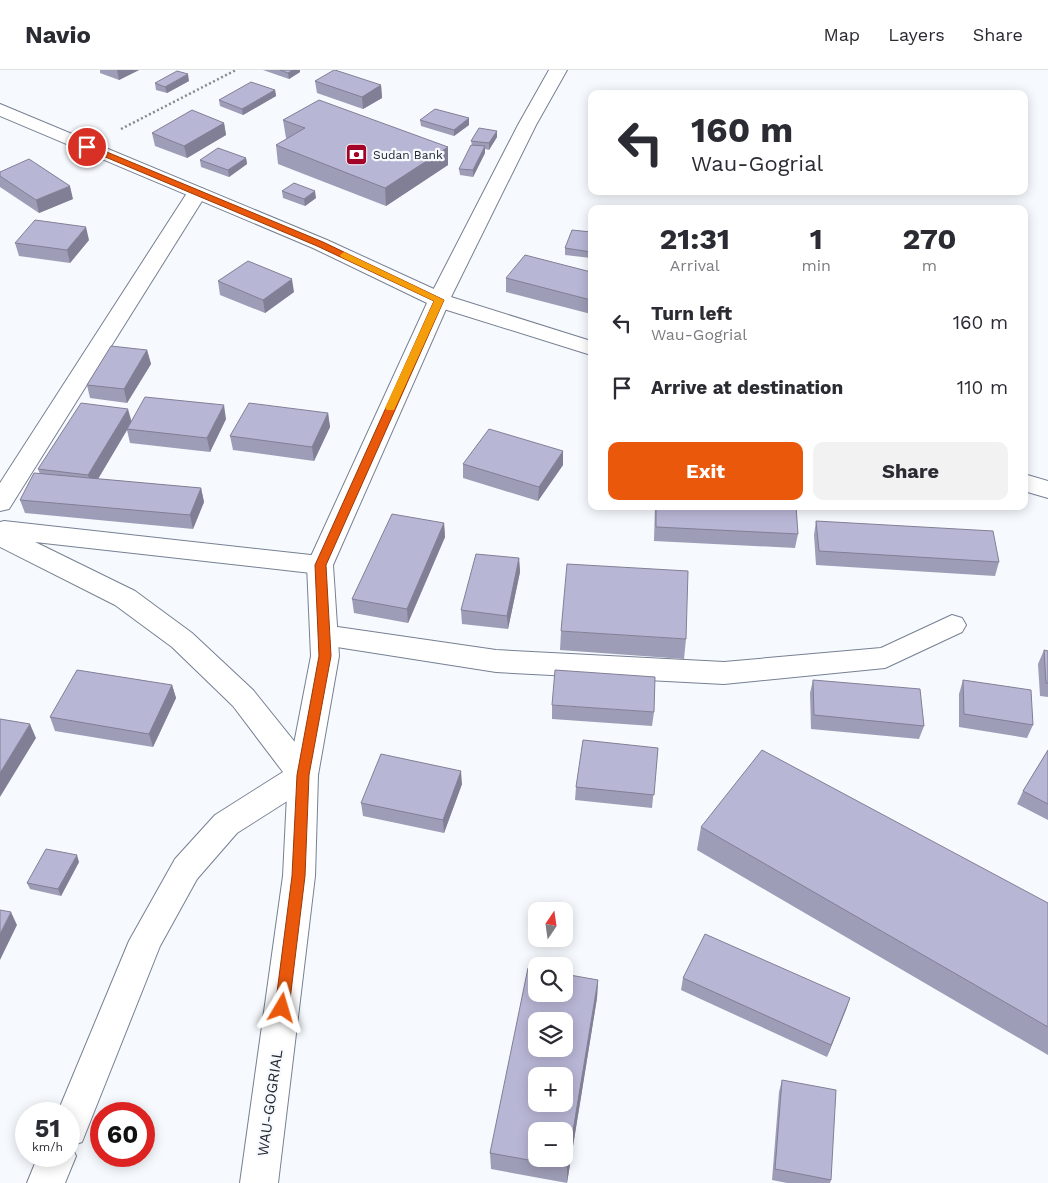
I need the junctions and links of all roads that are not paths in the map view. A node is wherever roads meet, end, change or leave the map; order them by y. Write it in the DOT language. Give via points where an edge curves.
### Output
graph roads {
  1 [pos="558,70"];
  2 [pos="0,109"];
  3 [pos="197,193"];
  4 [pos="439,300"];
  5 [pos="588,347"];
  6 [pos="1028,483"];
  7 [pos="1048,490"];
  8 [pos="0,503"];
  9 [pos="0,530"];
  10 [pos="0,536"];
  11 [pos="320,565"];
  12 [pos="952,625"];
  13 [pos="324,635"];
  14 [pos="303,775"];
  15 [pos="80,1102"];
  16 [pos="53,1167"];
  17 [pos="46,1183"];
  18 [pos="259,1183"];
  1 -- 4 [label="street, WAU-GOGRIAL"];
  2 -- 3 [label="street"];
  3 -- 4 [label="street" via="320,244"];
  3 -- 8 [label="street"];
  4 -- 5 [label="street"];
  4 -- 11 [label="street, WAU-GOGRIAL"];
  6 -- 7 [label="street"];
  9 -- 11 [label="street"];
  10 -- 14 [label="street" via="125,598 182,640 243,698"];
  11 -- 13 [label="street, WAU-GOGRIAL"];
  12 -- 13 [label="street" via="885,658 724,673 496,661"];
  13 -- 14 [label="street, WAU-GOGRIAL" via="325,656"];
  14 -- 15 [label="street" via="226,824 186,869 146,941"];
  14 -- 18 [label="street, WAU-GOGRIAL" via="299,876"];
  16 -- 17 [label="street"];
}
